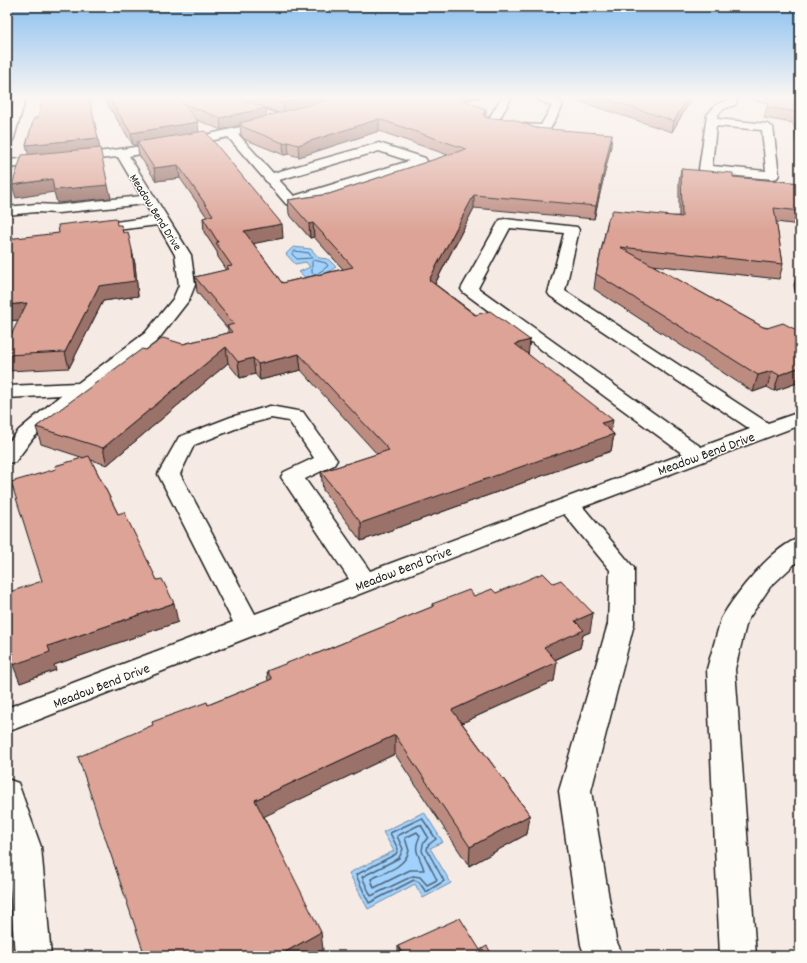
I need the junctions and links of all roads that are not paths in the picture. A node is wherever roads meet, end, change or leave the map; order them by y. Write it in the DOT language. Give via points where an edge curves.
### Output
graph roads {
  1 [pos="185,142"];
  2 [pos="239,142"];
  3 [pos="709,142"];
  4 [pos="769,142"];
  5 [pos="120,153"];
  6 [pos="7,164"];
  7 [pos="271,178"];
  8 [pos="150,199"];
  9 [pos="7,211"];
  10 [pos="162,220"];
  11 [pos="77,231"];
  12 [pos="82,388"];
  13 [pos="7,392"];
  14 [pos="788,426"];
  15 [pos="699,456"];
  16 [pos="7,457"];
  17 [pos="568,504"];
  18 [pos="800,546"];
  19 [pos="366,583"];
  20 [pos="249,627"];
  21 [pos="7,720"];
  22 [pos="7,793"];
  23 [pos="33,956"];
  24 [pos="605,956"];
  25 [pos="738,956"];
  1 -- 5 [label="street"];
  2 -- 7 [label="street"];
  3 -- 4 [label="street" via="706,169 773,175"];
  5 -- 6 [label="street"];
  5 -- 8 [label="street, Meadow Bend Drive"];
  7 -- 7 [label="street" via="291,201 420,161 379,146"];
  8 -- 9 [label="street" via="58,210 36,208"];
  8 -- 10 [label="street, Meadow Bend Drive"];
  10 -- 11 [label="street"];
  10 -- 12 [label="street, Meadow Bend Drive" via="183,255 187,284 181,300 150,337"];
  12 -- 13 [label="street"];
  12 -- 16 [label="street, Meadow Bend Drive" via="26,434"];
  14 -- 15 [label="street, Meadow Bend Drive"];
  14 -- 15 [label="street" via="556,293 572,230 505,223 469,289"];
  15 -- 17 [label="street, Meadow Bend Drive"];
  17 -- 19 [label="street, Meadow Bend Drive"];
  17 -- 24 [label="street" via="622,568 621,624 575,791 599,945"];
  18 -- 25 [label="street" via="761,581 734,619 721,669"];
  19 -- 20 [label="street, Meadow Bend Drive"];
  19 -- 20 [label="street" via="292,477 326,460 296,416 270,412 232,423 186,441 169,474"];
  20 -- 21 [label="street, Meadow Bend Drive"];
  22 -- 23 [label="street" via="24,847"];
}
